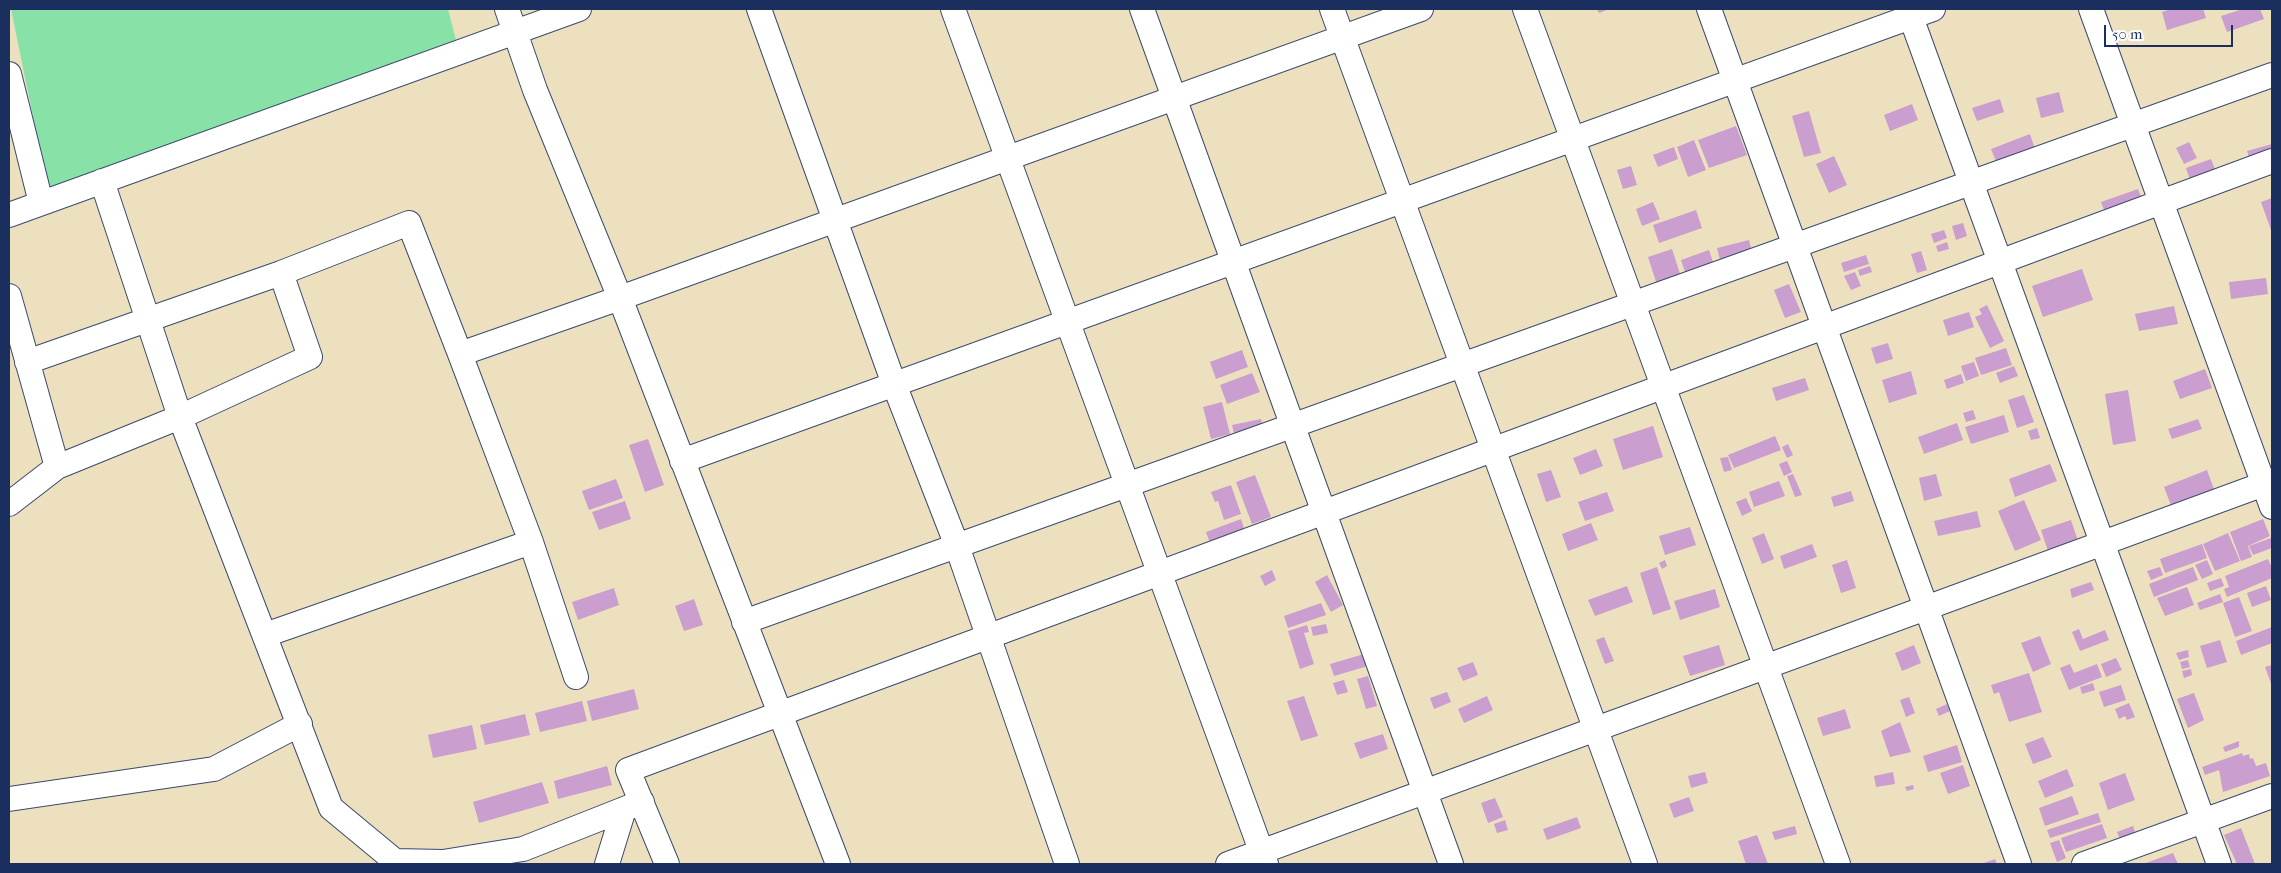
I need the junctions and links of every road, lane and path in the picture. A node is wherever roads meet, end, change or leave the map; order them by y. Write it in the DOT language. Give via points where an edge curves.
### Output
graph roads {
  1 [pos="507,9"];
  2 [pos="579,9"];
  3 [pos="759,9"];
  4 [pos="953,9"];
  5 [pos="1142,9"];
  6 [pos="1332,9"];
  7 [pos="1421,9"];
  8 [pos="1525,9"];
  9 [pos="1710,9"];
  10 [pos="2091,9"];
  11 [pos="1917,11"];
  12 [pos="515,32"];
  13 [pos="1342,37"];
  14 [pos="9,74"];
  15 [pos="2272,75"];
  16 [pos="1735,80"];
  17 [pos="1174,98"];
  18 [pos="2133,124"];
  19 [pos="1572,139"];
  20 [pos="1008,158"];
  21 [pos="2272,161"];
  22 [pos="102,182"];
  23 [pos="1972,182"];
  24 [pos="1402,200"];
  25 [pos="2162,202"];
  26 [pos="41,203"];
  27 [pos="9,215"];
  28 [pos="834,221"];
  29 [pos="1795,246"];
  30 [pos="1233,262"];
  31 [pos="2001,262"];
  32 [pos="281,273"];
  33 [pos="9,296"];
  34 [pos="620,298"];
  35 [pos="1633,304"];
  36 [pos="147,319"];
  37 [pos="1068,322"];
  38 [pos="1824,327"];
  39 [pos="460,354"];
  40 [pos="27,362"];
  41 [pos="1463,365"];
  42 [pos="894,384"];
  43 [pos="1663,387"];
  44 [pos="180,416"];
  45 [pos="1292,425"];
  46 [pos="1493,449"];
  47 [pos="682,461"];
  48 [pos="57,467"];
  49 [pos="2268,482"];
  50 [pos="1127,485"];
  51 [pos="9,504"];
  52 [pos="2272,507"];
  53 [pos="1324,512"];
  54 [pos="531,542"];
  55 [pos="2103,543"];
  56 [pos="957,546"];
  57 [pos="1160,573"];
  58 [pos="1927,608"];
  59 [pos="744,622"];
  60 [pos="265,635"];
  61 [pos="988,637"];
  62 [pos="1765,667"];
  63 [pos="576,676"];
  64 [pos="780,713"];
  65 [pos="300,724"];
  66 [pos="1596,729"];
  67 [pos="1425,792"];
  68 [pos="2272,796"];
  69 [pos="9,799"];
  70 [pos="633,806"];
  71 [pos="2203,821"];
  72 [pos="526,856"];
  73 [pos="1264,858"];
  74 [pos="607,864"];
  75 [pos="667,864"];
  76 [pos="838,864"];
  77 [pos="1067,864"];
  78 [pos="1228,864"];
  79 [pos="1451,864"];
  80 [pos="1645,864"];
  81 [pos="1838,864"];
  82 [pos="2018,864"];
  83 [pos="2084,864"];
  84 [pos="2219,864"];
  1 -- 12 [label="street"];
  2 -- 12 [label="street"];
  3 -- 28 [label="street"];
  4 -- 20 [label="street"];
  5 -- 17 [label="street"];
  6 -- 13 [label="street"];
  7 -- 13 [label="street"];
  8 -- 19 [label="street"];
  9 -- 16 [label="street"];
  10 -- 18 [label="street"];
  11 -- 16 [label="street"];
  11 -- 23 [label="street"];
  12 -- 22 [label="street"];
  12 -- 34 [label="street" via="535,90"];
  13 -- 17 [label="street"];
  13 -- 24 [label="street"];
  14 -- 26 [label="street"];
  15 -- 18 [label="street"];
  16 -- 19 [label="street"];
  16 -- 29 [label="street"];
  17 -- 20 [label="street"];
  17 -- 30 [label="street"];
  18 -- 23 [label="street"];
  18 -- 25 [label="street"];
  19 -- 24 [label="street"];
  19 -- 35 [label="street"];
  20 -- 28 [label="street"];
  20 -- 37 [label="street"];
  21 -- 25 [label="street"];
  22 -- 26 [label="street"];
  22 -- 36 [label="street"];
  23 -- 29 [label="street"];
  23 -- 31 [label="street"];
  24 -- 30 [label="street"];
  24 -- 41 [label="street"];
  25 -- 31 [label="street"];
  25 -- 49 [label="street"];
  26 -- 27 [label="street"];
  28 -- 34 [label="street"];
  28 -- 42 [label="street"];
  29 -- 35 [label="street"];
  29 -- 38 [label="street"];
  30 -- 37 [label="street"];
  30 -- 45 [label="street"];
  31 -- 38 [label="street"];
  31 -- 55 [label="street"];
  32 -- 36 [label="street"];
  32 -- 39 [label="street" via="409,223"];
  32 -- 44 [label="street" via="310,357"];
  33 -- 40 [label="street"];
  34 -- 39 [label="street"];
  34 -- 47 [label="street"];
  35 -- 41 [label="street"];
  35 -- 43 [label="street"];
  36 -- 40 [label="street"];
  36 -- 44 [label="street"];
  37 -- 42 [label="street"];
  37 -- 50 [label="street"];
  38 -- 43 [label="street"];
  38 -- 58 [label="street"];
  39 -- 54 [label="street"];
  40 -- 48 [label="street"];
  41 -- 45 [label="street"];
  41 -- 46 [label="street"];
  42 -- 47 [label="street"];
  42 -- 56 [label="street"];
  43 -- 46 [label="street"];
  43 -- 62 [label="street"];
  44 -- 48 [label="street"];
  44 -- 60 [label="street"];
  45 -- 50 [label="street"];
  45 -- 53 [label="street"];
  46 -- 53 [label="street"];
  46 -- 66 [label="street"];
  47 -- 59 [label="street"];
  48 -- 51 [label="street"];
  49 -- 52 [label="street"];
  49 -- 55 [label="street"];
  50 -- 56 [label="street"];
  50 -- 57 [label="street"];
  53 -- 57 [label="street"];
  53 -- 67 [label="street"];
  54 -- 60 [label="street"];
  54 -- 63 [label="street"];
  55 -- 58 [label="street"];
  55 -- 71 [label="street"];
  56 -- 59 [label="street"];
  56 -- 61 [label="street"];
  57 -- 61 [label="street"];
  57 -- 73 [label="street"];
  58 -- 62 [label="street"];
  58 -- 82 [label="street"];
  59 -- 64 [label="street"];
  60 -- 65 [label="street"];
  61 -- 64 [label="street"];
  61 -- 77 [label="street"];
  62 -- 66 [label="street"];
  62 -- 81 [label="street"];
  64 -- 70 [label="street" via="628,770"];
  64 -- 76 [label="street"];
  65 -- 69 [label="street" via="214,769"];
  65 -- 72 [label="street" via="331,808 395,861 442,862"];
  66 -- 67 [label="street"];
  66 -- 80 [label="street"];
  67 -- 73 [label="street"];
  67 -- 79 [label="street"];
  68 -- 71 [label="street"];
  70 -- 72 [label="street"];
  70 -- 74 [label="street"];
  70 -- 75 [label="street"];
  71 -- 83 [label="street"];
  71 -- 84 [label="street"];
  73 -- 78 [label="street"];
}
